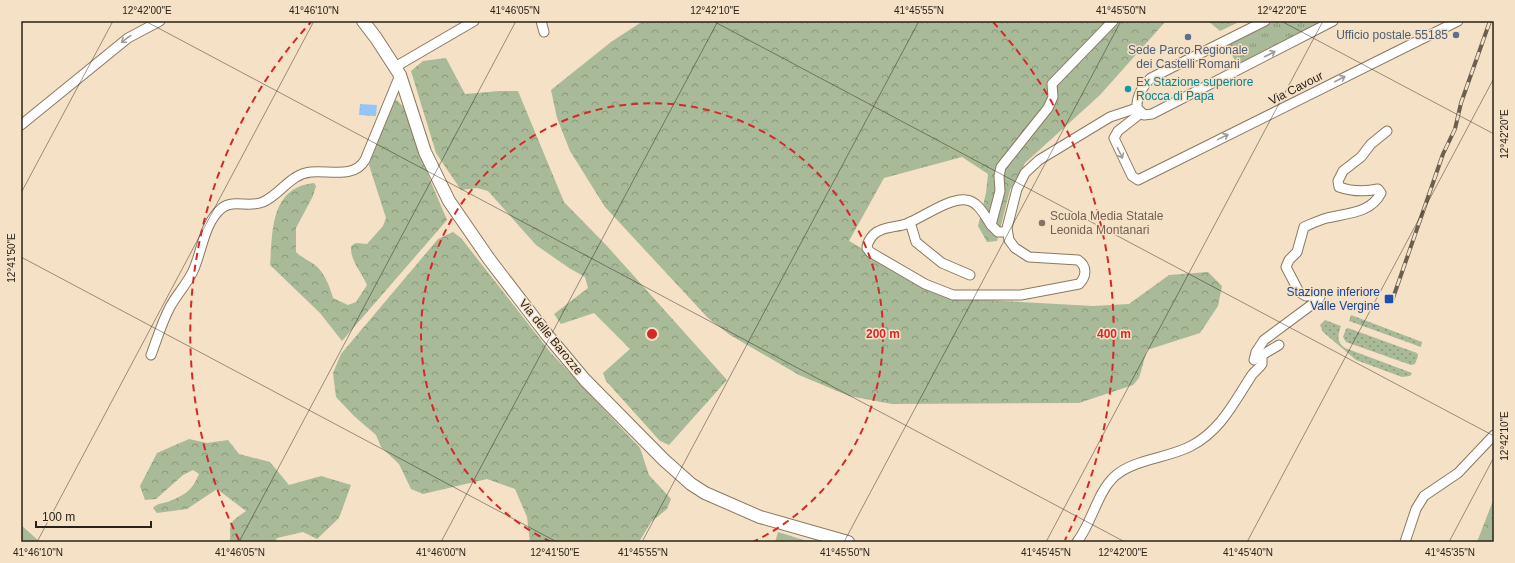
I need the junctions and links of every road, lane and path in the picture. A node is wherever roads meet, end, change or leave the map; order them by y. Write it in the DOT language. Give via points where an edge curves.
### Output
graph roads {
  1 [pos="160,21"];
  2 [pos="363,21"];
  3 [pos="474,21"];
  4 [pos="541,21"];
  5 [pos="1113,21"];
  6 [pos="1265,21"];
  7 [pos="1333,21"];
  8 [pos="1458,21"];
  9 [pos="544,32"];
  10 [pos="397,71"];
  11 [pos="1139,110"];
  12 [pos="21,124"];
  13 [pos="1387,131"];
  14 [pos="910,222"];
  15 [pos="991,225"];
  16 [pos="1007,232"];
  17 [pos="970,275"];
  18 [pos="1279,345"];
  19 [pos="151,355"];
  20 [pos="1258,358"];
  21 [pos="1494,435"];
  22 [pos="848,542"];
  23 [pos="1077,542"];
  24 [pos="1405,542"];
  1 -- 12 [label="street, one-way" via="124,41"];
  2 -- 10 [label="main road, Via delle Barozze"];
  3 -- 10 [label="street"];
  4 -- 9 [label="street"];
  5 -- 15 [label="street" via="1052,84 1053,97 1048,108 1004,162 999,176 1000,191"];
  6 -- 11 [label="street" via="1151,78 1139,97"];
  11 -- 7 [label="street, one-way" via="1146,116 1152,114"];
  11 -- 8 [label="street, Via Cavour, one-way" via="1115,136 1116,144 1132,176 1138,180"];
  10 -- 19 [label="street" via="365,160 357,169 300,175 264,202 230,204 218,212 192,272 169,308"];
  10 -- 22 [label="main road, Via delle Barozze" via="426,152 448,201 468,232 585,380 668,465 705,493 760,517"];
  11 -- 16 [label="street" via="1110,117 1031,167 1017,189"];
  13 -- 20 [label="street" via="1343,171 1338,181 1339,187 1350,191 1378,189 1382,193 1377,201 1362,211 1325,219 1304,227 1297,252 1286,267 1299,292 1306,296 1320,296 1264,340 1256,352"];
  14 -- 15 [label="street" via="947,204 965,200 976,205"];
  14 -- 16 [label="street" via="879,230 868,243 867,250 944,293 1021,295 1077,285 1084,279 1085,269 1078,260 1024,255 1012,244"];
  14 -- 17 [label="street" via="916,242 942,263"];
  15 -- 16 [label="street" via="998,232"];
  18 -- 20 [label="street"];
  20 -- 23 [label="street" via="1262,364 1213,432 1187,448 1128,468 1112,479"];
  21 -- 24 [label="street" via="1458,473 1424,496 1416,508"];
}
